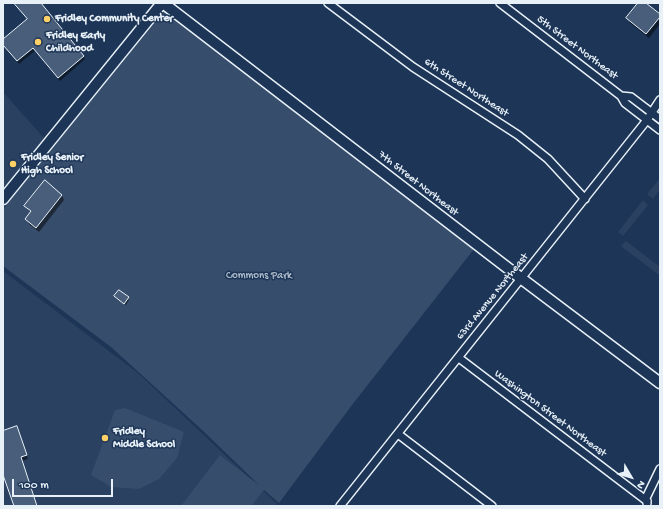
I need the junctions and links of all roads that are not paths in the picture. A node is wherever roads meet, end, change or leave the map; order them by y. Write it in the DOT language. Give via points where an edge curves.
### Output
graph roads {
  1 [pos="163,3"];
  2 [pos="328,3"];
  3 [pos="500,3"];
  4 [pos="621,96"];
  5 [pos="660,100"];
  6 [pos="653,113"];
  7 [pos="660,119"];
  8 [pos="647,120"];
  9 [pos="660,130"];
  10 [pos="3,199"];
  11 [pos="585,199"];
  12 [pos="522,279"];
  13 [pos="459,358"];
  14 [pos="660,383"];
  15 [pos="398,434"];
  16 [pos="660,469"];
  17 [pos="647,504"];
  18 [pos="340,506"];
  19 [pos="492,506"];
  1 -- 10 [label="street"];
  1 -- 12 [label="street, 7th Street Northeast"];
  2 -- 11 [label="street, 6th Street Northeast" via="413,67 523,139 548,159"];
  3 -- 4 [label="street, 5th Street Northeast"];
  4 -- 6 [label="street, 5th Street Northeast" via="631,97"];
  4 -- 8 [label="street, 5th Street Northeast"];
  5 -- 6 [label="street, 63rd Avenue Northeast"];
  6 -- 7 [label="street, 5th Street Northeast"];
  6 -- 8 [label="street, 63rd Avenue Northeast"];
  8 -- 9 [label="street, 5th Street Northeast"];
  8 -- 11 [label="street, 63rd Avenue Northeast"];
  11 -- 12 [label="street, 63rd Avenue Northeast"];
  12 -- 13 [label="street, 63rd Avenue Northeast"];
  12 -- 14 [label="street, 7th Street Northeast"];
  13 -- 15 [label="street, 63rd Avenue Northeast"];
  13 -- 17 [label="street, Washington Street Northeast"];
  15 -- 18 [label="street, 63rd Avenue Northeast"];
  15 -- 19 [label="street"];
  16 -- 17 [label="street" via="646,498"];
}
